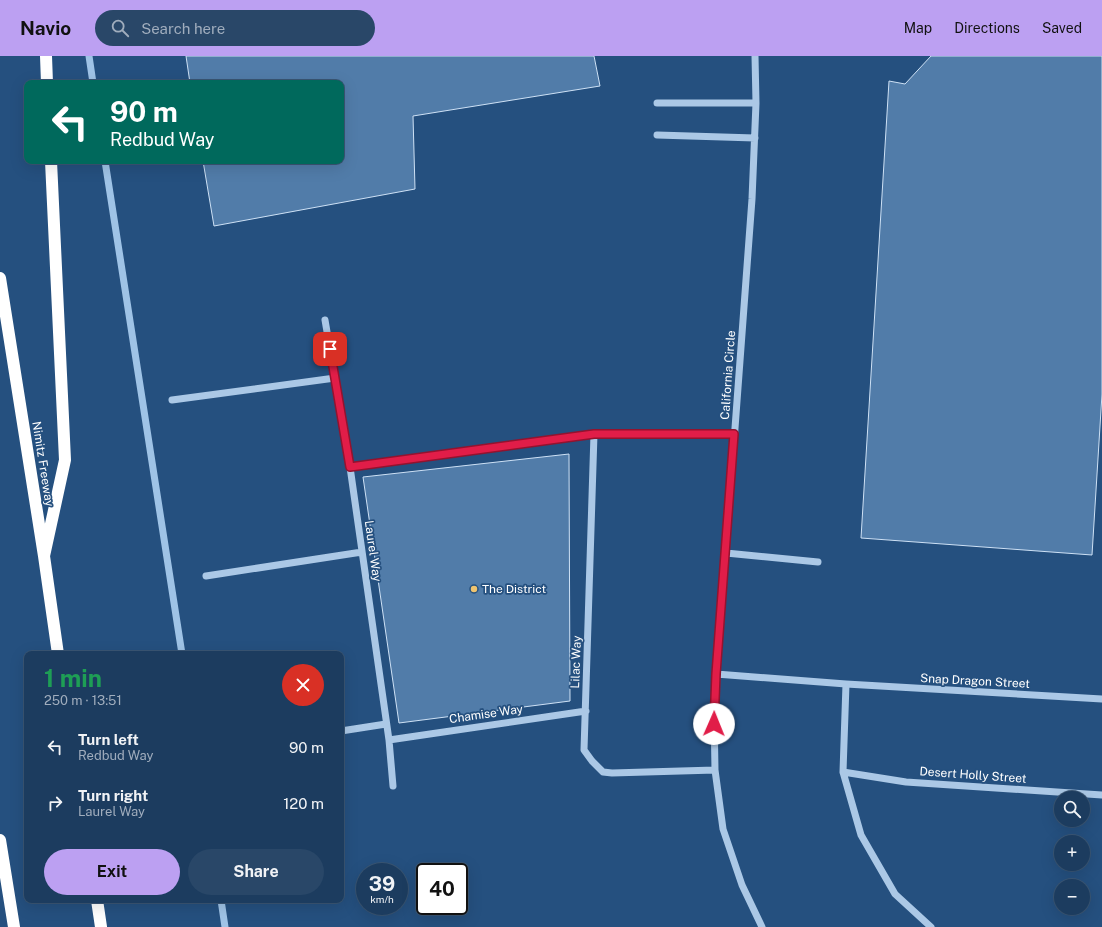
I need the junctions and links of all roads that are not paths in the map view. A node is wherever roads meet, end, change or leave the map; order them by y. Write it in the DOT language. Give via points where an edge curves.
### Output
graph roads {
  1 [pos="46,56"];
  2 [pos="756,56"];
  3 [pos="47,80"];
  4 [pos="656,103"];
  5 [pos="756,103"];
  6 [pos="657,135"];
  7 [pos="755,138"];
  8 [pos="51,164"];
  9 [pos="0,278"];
  10 [pos="325,320"];
  11 [pos="335,378"];
  12 [pos="172,400"];
  13 [pos="594,434"];
  14 [pos="734,434"];
  15 [pos="350,467"];
  16 [pos="362,552"];
  17 [pos="726,553"];
  18 [pos="44,556"];
  19 [pos="818,562"];
  20 [pos="206,576"];
  21 [pos="58,651"];
  22 [pos="716,674"];
  23 [pos="846,684"];
  24 [pos="1102,699"];
  25 [pos="586,711"];
  26 [pos="386,724"];
  27 [pos="344,731"];
  28 [pos="389,740"];
  29 [pos="715,770"];
  30 [pos="843,772"];
  31 [pos="393,786"];
  32 [pos="1102,795"];
  33 [pos="0,840"];
  34 [pos="98,903"];
  35 [pos="14,927"];
  36 [pos="102,927"];
  37 [pos="762,927"];
  38 [pos="931,927"];
  1 -- 3 [label="highway"];
  2 -- 5 [label="street, California Circle"];
  4 -- 5 [label="street"];
  5 -- 7 [label="street, California Circle"];
  6 -- 7 [label="street"];
  7 -- 14 [label="street, California Circle"];
  8 -- 18 [label="highway" via="65,460"];
  9 -- 18 [label="highway, Nimitz Freeway"];
  10 -- 11 [label="street, Laurel Way"];
  11 -- 12 [label="street"];
  11 -- 15 [label="street, Laurel Way"];
  13 -- 14 [label="street"];
  13 -- 15 [label="street"];
  13 -- 25 [label="street, Lilac Way"];
  14 -- 17 [label="street, California Circle"];
  15 -- 16 [label="street, Laurel Way"];
  16 -- 20 [label="street"];
  16 -- 26 [label="street, Laurel Way"];
  17 -- 19 [label="street"];
  17 -- 22 [label="street, California Circle"];
  18 -- 21 [label="highway, Nimitz Freeway"];
  22 -- 23 [label="street, Snap Dragon Street"];
  22 -- 29 [label="street, California Circle"];
  23 -- 24 [label="street, Snap Dragon Street"];
  23 -- 30 [label="street"];
  25 -- 28 [label="street, Chamise Way"];
  25 -- 29 [label="street, Lilac Way" via="584,750 603,772"];
  26 -- 27 [label="street"];
  26 -- 28 [label="street, Laurel Way"];
  28 -- 31 [label="street, Laurel Way"];
  29 -- 37 [label="street, California Circle" via="723,829 742,885"];
  30 -- 32 [label="street, Desert Holly Street" via="906,782"];
  30 -- 38 [label="street" via="861,835 895,894"];
  33 -- 35 [label="highway"];
  34 -- 36 [label="highway"];
}
